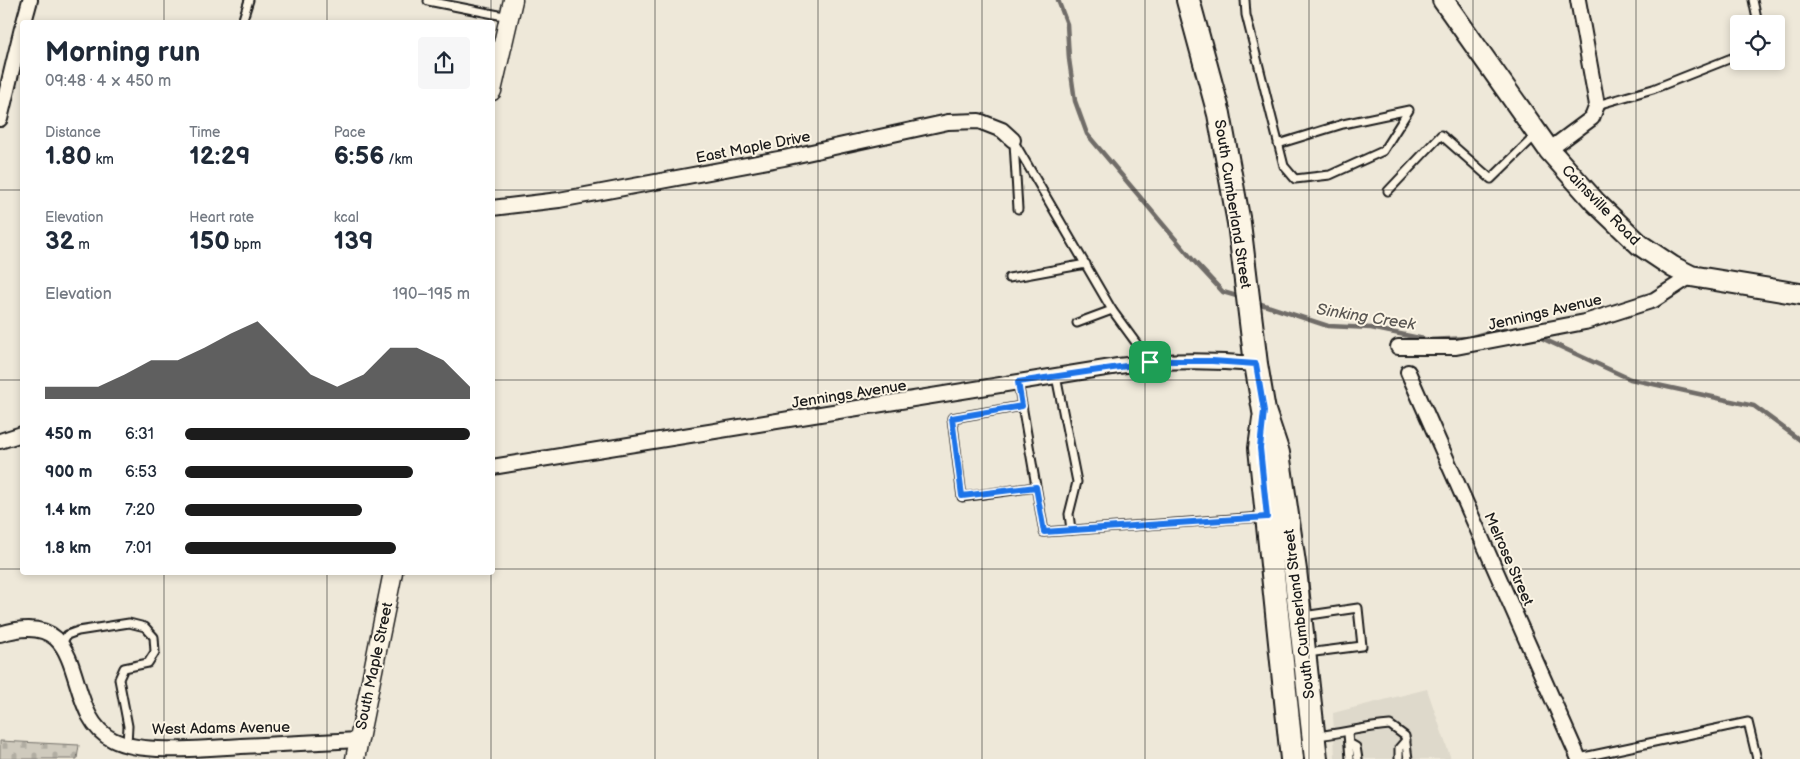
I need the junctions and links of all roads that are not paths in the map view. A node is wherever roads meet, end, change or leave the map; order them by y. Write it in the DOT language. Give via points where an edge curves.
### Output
graph roads {
  1 [pos="30,0"];
  2 [pos="250,0"];
  3 [pos="1188,0"];
  4 [pos="1245,0"];
  5 [pos="1443,0"];
  6 [pos="1578,0"];
  7 [pos="1753,0"];
  8 [pos="428,1"];
  9 [pos="511,8"];
  10 [pos="1756,15"];
  11 [pos="25,20"];
  12 [pos="243,20"];
  13 [pos="20,36"];
  14 [pos="1730,59"];
  15 [pos="495,78"];
  16 [pos="1597,105"];
  17 [pos="0,119"];
  18 [pos="1537,134"];
  19 [pos="1014,140"];
  20 [pos="1278,144"];
  21 [pos="1549,150"];
  22 [pos="1388,191"];
  23 [pos="495,208"];
  24 [pos="1018,209"];
  25 [pos="1086,264"];
  26 [pos="1691,276"];
  27 [pos="1009,278"];
  28 [pos="1800,294"];
  29 [pos="1112,310"];
  30 [pos="1077,323"];
  31 [pos="1398,347"];
  32 [pos="1150,362"];
  33 [pos="1256,364"];
  34 [pos="1408,372"];
  35 [pos="1056,376"];
  36 [pos="1018,382"];
  37 [pos="1022,406"];
  38 [pos="1264,411"];
  39 [pos="20,435"];
  40 [pos="0,441"];
  41 [pos="495,467"];
  42 [pos="1036,487"];
  43 [pos="1267,517"];
  44 [pos="1071,530"];
  45 [pos="392,575"];
  46 [pos="1300,617"];
  47 [pos="0,634"];
  48 [pos="61,645"];
  49 [pos="1304,653"];
  50 [pos="1348,733"];
  51 [pos="1314,736"];
  52 [pos="358,740"];
  53 [pos="1406,740"];
  54 [pos="1349,743"];
  55 [pos="127,744"];
  56 [pos="355,759"];
  57 [pos="1292,759"];
  58 [pos="1316,759"];
  59 [pos="1350,759"];
  60 [pos="1358,759"];
  61 [pos="1400,759"];
  62 [pos="1408,759"];
  63 [pos="1579,759"];
  64 [pos="1757,759"];
  1 -- 11 [label="street"];
  2 -- 12 [label="lane"];
  3 -- 33 [label="main road, South Cumberland Street" via="1219,114 1239,223"];
  4 -- 20 [label="lane"];
  5 -- 18 [label="main road, Cainsville Road"];
  6 -- 16 [label="street"];
  7 -- 10 [label="lane"];
  8 -- 9 [label="lane"];
  9 -- 15 [label="street"];
  13 -- 17 [label="street"];
  14 -- 16 [label="lane" via="1653,89"];
  16 -- 21 [label="street" via="1592,118"];
  18 -- 21 [label="main road, Cainsville Road"];
  18 -- 22 [label="lane" via="1492,179 1441,135"];
  19 -- 23 [label="street, East Maple Drive" via="1002,130 979,121 948,122 784,158 559,200"];
  19 -- 24 [label="lane"];
  19 -- 25 [label="lane"];
  20 -- 20 [label="lane" via="1284,166 1295,179 1330,175 1383,151 1409,110 1343,124"];
  21 -- 26 [label="main road, Cainsville Road" via="1640,246"];
  25 -- 27 [label="lane"];
  25 -- 29 [label="lane"];
  26 -- 28 [label="main road, Cainsville Road"];
  26 -- 31 [label="street, Jennings Avenue" via="1654,300 1585,322 1456,348"];
  29 -- 30 [label="lane"];
  29 -- 32 [label="lane"];
  32 -- 33 [label="street, Jennings Avenue"];
  32 -- 35 [label="street, Jennings Avenue"];
  33 -- 38 [label="main road, South Cumberland Street"];
  34 -- 63 [label="street, Melrose Street"];
  35 -- 36 [label="street, Jennings Avenue"];
  35 -- 44 [label="lane" via="1077,482 1069,514"];
  36 -- 37 [label="lane"];
  36 -- 41 [label="street, Jennings Avenue"];
  37 -- 42 [label="lane"];
  37 -- 42 [label="lane" via="952,418 962,496"];
  38 -- 43 [label="main road, South Cumberland Street" via="1260,448"];
  38 -- 46 [label="main road, South Cumberland Street" via="1278,453"];
  39 -- 40 [label="street"];
  42 -- 44 [label="lane" via="1044,532"];
  43 -- 44 [label="lane"];
  43 -- 57 [label="main road, South Cumberland Street"];
  45 -- 52 [label="street, South Maple Street"];
  46 -- 49 [label="main road, South Cumberland Street"];
  46 -- 49 [label="lane" via="1358,608 1362,646"];
  47 -- 48 [label="street, West Adams Avenue" via="33,629 45,632"];
  48 -- 55 [label="street, West Adams Avenue" via="70,656 83,703 95,726 114,740"];
  48 -- 55 [label="lane" via="68,635 129,623 145,627 154,637 155,652 148,663 124,668 119,679 128,726"];
  49 -- 51 [label="main road, South Cumberland Street"];
  50 -- 51 [label="lane"];
  50 -- 53 [label="lane" via="1361,727 1390,725"];
  50 -- 54 [label="lane"];
  51 -- 58 [label="main road, South Cumberland Street"];
  52 -- 55 [label="street, West Adams Avenue" via="175,749"];
  52 -- 56 [label="street, South Maple Street"];
  53 -- 61 [label="lane" via="1399,748"];
  53 -- 62 [label="lane"];
  54 -- 59 [label="lane"];
  54 -- 60 [label="lane" via="1356,747"];
  63 -- 64 [label="lane" via="1748,722"];
}
